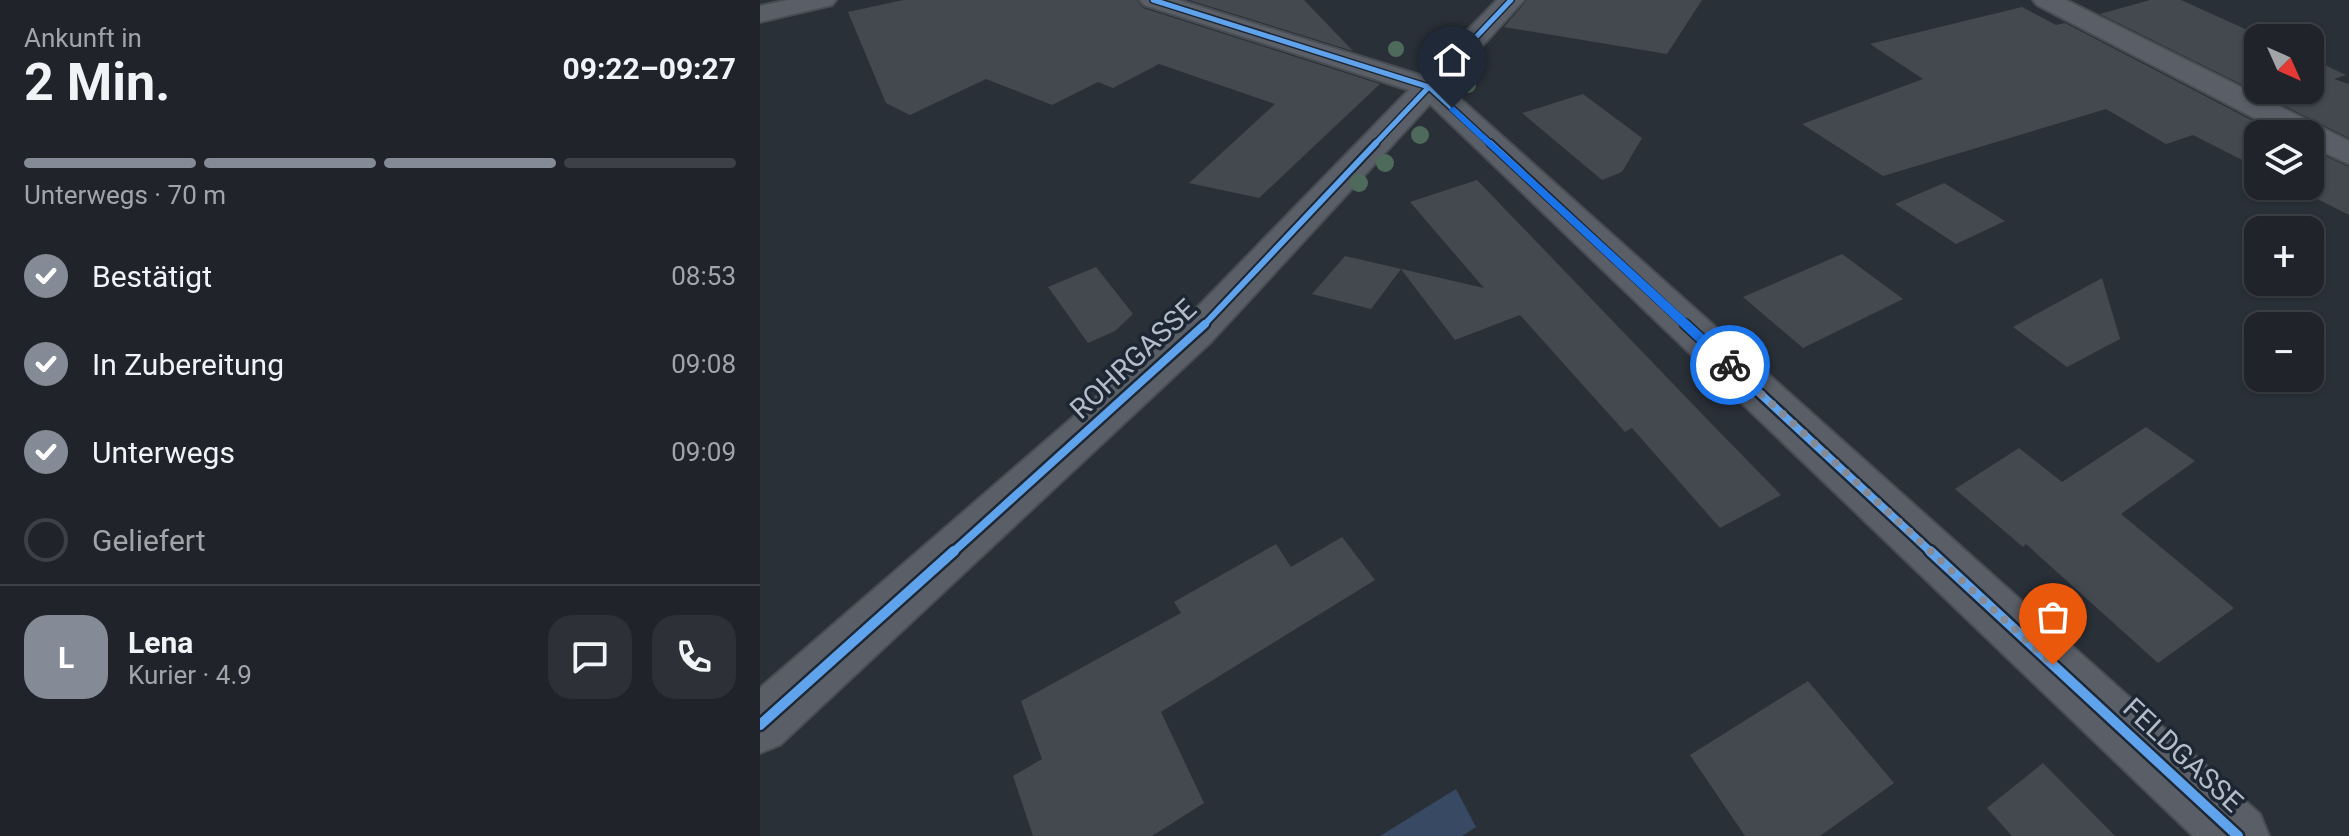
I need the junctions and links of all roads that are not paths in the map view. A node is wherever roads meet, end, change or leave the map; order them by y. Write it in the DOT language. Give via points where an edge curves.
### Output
graph roads {
  1 [pos="823,0"];
  2 [pos="1153,0"];
  3 [pos="1511,0"];
  4 [pos="2046,0"];
  5 [pos="760,14"];
  6 [pos="1429,87"];
  7 [pos="2282,120"];
  8 [pos="2324,141"];
  9 [pos="2349,154"];
  10 [pos="760,725"];
  11 [pos="2238,836"];
  1 -- 5 [label="street"];
  2 -- 6 [label="street, FELDGASSE"];
  3 -- 6 [label="street, ROHRGASSE"];
  4 -- 7 [label="street"];
  6 -- 10 [label="street, ROHRGASSE" via="1197,332"];
  6 -- 11 [label="street, FELDGASSE"];
  8 -- 9 [label="street"];
}
